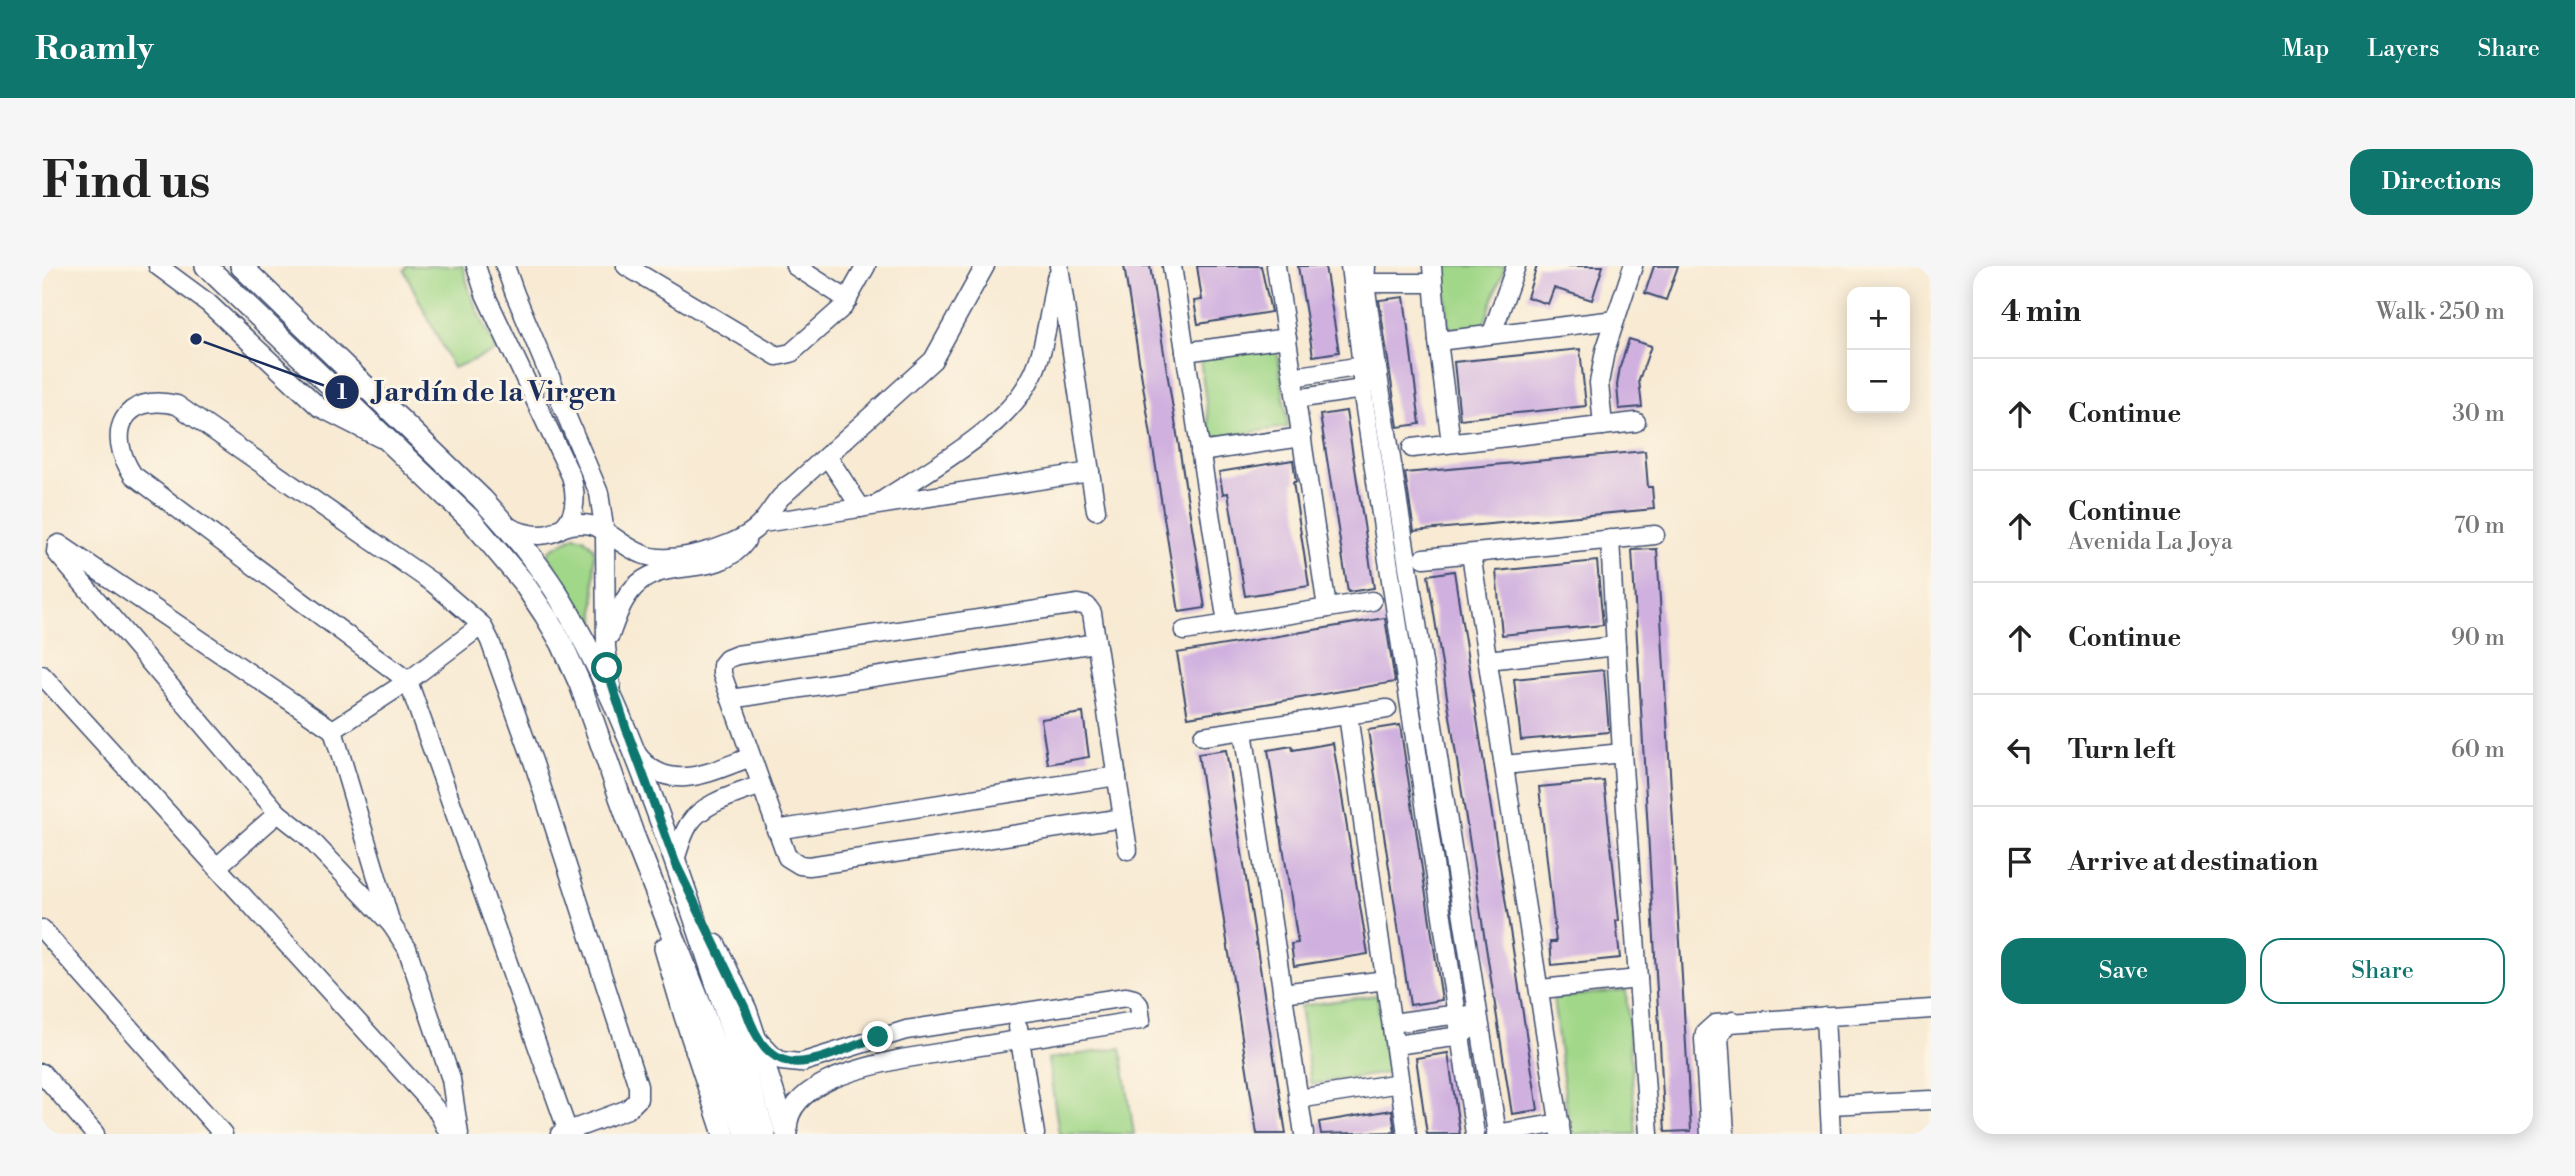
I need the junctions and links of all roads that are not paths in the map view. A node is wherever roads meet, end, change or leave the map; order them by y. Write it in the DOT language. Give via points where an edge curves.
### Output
graph roads {
  1 [pos="158,266"];
  2 [pos="193,266"];
  3 [pos="206,266"];
  4 [pos="477,266"];
  5 [pos="505,266"];
  6 [pos="626,266"];
  7 [pos="794,266"];
  8 [pos="866,266"];
  9 [pos="985,266"];
  10 [pos="1059,266"];
  11 [pos="1172,266"];
  12 [pos="1276,266"];
  13 [pos="1516,266"];
  14 [pos="1633,266"];
  15 [pos="246,270"];
  16 [pos="1357,270"];
  17 [pos="1432,274"];
  18 [pos="236,295"];
  19 [pos="848,299"];
  20 [pos="519,304"];
  21 [pos="496,317"];
  22 [pos="1615,320"];
  23 [pos="1492,333"];
  24 [pos="1287,338"];
  25 [pos="1437,341"];
  26 [pos="1185,352"];
  27 [pos="1370,371"];
  28 [pos="1293,377"];
  29 [pos="1362,389"];
  30 [pos="1296,399"];
  31 [pos="1636,422"];
  32 [pos="1603,426"];
  33 [pos="1302,437"];
  34 [pos="1451,443"];
  35 [pos="1412,448"];
  36 [pos="1200,452"];
  37 [pos="405,454"];
  38 [pos="827,456"];
  39 [pos="1090,472"];
  40 [pos="867,507"];
  41 [pos="1096,509"];
  42 [pos="506,526"];
  43 [pos="561,528"];
  44 [pos="757,528"];
  45 [pos="42,533"];
  46 [pos="605,534"];
  47 [pos="1655,535"];
  48 [pos="1610,540"];
  49 [pos="57,545"];
  50 [pos="1471,554"];
  51 [pos="1424,558"];
  52 [pos="1372,601"];
  53 [pos="1327,608"];
  54 [pos="1227,624"];
  55 [pos="482,625"];
  56 [pos="1184,631"];
  57 [pos="1096,643"];
  58 [pos="1616,646"];
  59 [pos="606,647"];
  60 [pos="1487,660"];
  61 [pos="42,675"];
  62 [pos="408,681"];
  63 [pos="731,699"];
  64 [pos="1387,709"];
  65 [pos="1348,715"];
  66 [pos="626,728"];
  67 [pos="333,730"];
  68 [pos="1243,731"];
  69 [pos="1203,736"];
  70 [pos="635,752"];
  71 [pos="1622,753"];
  72 [pos="751,757"];
  73 [pos="1504,765"];
  74 [pos="1117,776"];
  75 [pos="761,785"];
  76 [pos="278,813"];
  77 [pos="1123,818"];
  78 [pos="776,830"];
  79 [pos="633,834"];
  80 [pos="1128,850"];
  81 [pos="676,862"];
  82 [pos="218,866"];
  83 [pos="391,925"];
  84 [pos="42,929"];
  85 [pos="1638,979"];
  86 [pos="1386,980"];
  87 [pos="1541,989"];
  88 [pos="1282,993"];
  89 [pos="1931,1009"];
  90 [pos="1016,1014"];
  91 [pos="1459,1014"];
  92 [pos="1825,1016"];
  93 [pos="1478,1021"];
  94 [pos="1733,1021"];
  95 [pos="1392,1023"];
  96 [pos="754,1034"];
  97 [pos="893,1034"];
  98 [pos="1461,1036"];
  99 [pos="1020,1039"];
  100 [pos="1395,1045"];
  101 [pos="901,1059"];
  102 [pos="42,1073"];
  103 [pos="1400,1083"];
  104 [pos="1298,1099"];
  105 [pos="1931,1100"];
  106 [pos="1830,1105"];
  107 [pos="1561,1129"];
  108 [pos="564,1133"];
  109 [pos="95,1134"];
  110 [pos="223,1134"];
  111 [pos="449,1134"];
  112 [pos="458,1134"];
  113 [pos="724,1134"];
  114 [pos="746,1134"];
  115 [pos="765,1134"];
  116 [pos="787,1134"];
  117 [pos="1035,1134"];
  118 [pos="1304,1134"];
  119 [pos="1407,1134"];
  120 [pos="1475,1134"];
  121 [pos="1496,1134"];
  122 [pos="1649,1134"];
  123 [pos="1710,1134"];
  124 [pos="1726,1134"];
  125 [pos="1831,1134"];
  1 -- 37 [label="street" via="208,303 319,407"];
  2 -- 18 [label="main road"];
  3 -- 18 [label="main road"];
  4 -- 21 [label="street"];
  5 -- 20 [label="street"];
  6 -- 19 [label="street" via="777,356 791,353"];
  7 -- 19 [label="street"];
  8 -- 19 [label="street"];
  9 -- 38 [label="street" via="933,360"];
  10 -- 39 [label="street"];
  10 -- 40 [label="street" via="1038,363 1027,386 986,432"];
  11 -- 26 [label="street"];
  12 -- 24 [label="street"];
  13 -- 23 [label="street"];
  14 -- 22 [label="street"];
  15 -- 42 [label="main road"];
  16 -- 17 [label="street"];
  16 -- 27 [label="street"];
  17 -- 25 [label="street"];
  18 -- 37 [label="main road"];
  20 -- 21 [label="street"];
  20 -- 46 [label="street" via="596,485"];
  21 -- 43 [label="street" via="573,483 576,502 572,518"];
  22 -- 23 [label="street"];
  22 -- 32 [label="street" via="1599,383"];
  23 -- 25 [label="street"];
  24 -- 26 [label="street"];
  24 -- 28 [label="street"];
  25 -- 34 [label="street"];
  26 -- 36 [label="street"];
  27 -- 28 [label="street"];
  27 -- 29 [label="street"];
  27 -- 93 [label="street"];
  28 -- 30 [label="street"];
  29 -- 30 [label="street"];
  29 -- 91 [label="street"];
  30 -- 33 [label="street"];
  31 -- 32 [label="street"];
  32 -- 34 [label="street"];
  33 -- 36 [label="street"];
  33 -- 53 [label="street"];
  34 -- 35 [label="street"];
  36 -- 54 [label="street"];
  37 -- 79 [label="main road" via="471,520 545,615 580,684"];
  38 -- 40 [label="street"];
  38 -- 44 [label="street" via="777,502"];
  39 -- 40 [label="street"];
  39 -- 41 [label="street"];
  40 -- 44 [label="street"];
  42 -- 43 [label="street" via="531,535"];
  42 -- 66 [label="main road" via="573,620"];
  43 -- 46 [label="street" via="582,523"];
  44 -- 46 [label="street" via="709,551 661,558 644,555"];
  44 -- 59 [label="street" via="724,560 649,576 638,583 619,612"];
  45 -- 49 [label="street"];
  46 -- 59 [label="street"];
  47 -- 48 [label="street"];
  48 -- 50 [label="street"];
  48 -- 58 [label="street"];
  49 -- 67 [label="street"];
  49 -- 76 [label="street" via="56,552"];
  50 -- 51 [label="street"];
  50 -- 60 [label="street"];
  52 -- 53 [label="street"];
  53 -- 54 [label="street"];
  54 -- 56 [label="street"];
  55 -- 62 [label="street"];
  55 -- 62 [label="street" via="433,583 177,405 159,400 142,403 129,413 120,428 120,445 133,475"];
  55 -- 108 [label="street" via="534,764 638,1086 638,1099 628,1109"];
  57 -- 63 [label="street"];
  57 -- 63 [label="street" via="1092,613 1078,604 750,653 732,656 722,665"];
  57 -- 74 [label="street"];
  58 -- 60 [label="street"];
  58 -- 71 [label="street"];
  59 -- 66 [label="street" via="612,690"];
  60 -- 73 [label="street"];
  61 -- 82 [label="street"];
  62 -- 67 [label="street"];
  62 -- 108 [label="street"];
  63 -- 72 [label="street"];
  64 -- 65 [label="street"];
  65 -- 68 [label="street"];
  65 -- 86 [label="street"];
  66 -- 70 [label="main road"];
  67 -- 83 [label="street"];
  68 -- 69 [label="street"];
  68 -- 88 [label="street"];
  70 -- 72 [label="street" via="647,766 680,778"];
  70 -- 81 [label="main road"];
  71 -- 73 [label="street"];
  71 -- 85 [label="street"];
  72 -- 75 [label="street"];
  73 -- 87 [label="street"];
  74 -- 77 [label="street"];
  74 -- 78 [label="street"];
  75 -- 78 [label="street"];
  75 -- 81 [label="street" via="697,815 690,822"];
  76 -- 82 [label="street"];
  76 -- 83 [label="street" via="306,835"];
  77 -- 78 [label="street" via="809,866 787,857"];
  77 -- 80 [label="street"];
  79 -- 113 [label="main road"];
  79 -- 114 [label="main road"];
  81 -- 96 [label="main road"];
  81 -- 115 [label="main road"];
  82 -- 111 [label="street" via="425,1096"];
  83 -- 112 [label="street" via="407,948 430,1012 451,1079"];
  84 -- 110 [label="street"];
  85 -- 87 [label="street"];
  85 -- 122 [label="street"];
  86 -- 88 [label="street"];
  86 -- 95 [label="street"];
  87 -- 107 [label="street"];
  88 -- 104 [label="street"];
  89 -- 92 [label="street"];
  90 -- 97 [label="street"];
  90 -- 99 [label="street"];
  90 -- 99 [label="street" via="1126,997 1139,1005 1141,1020"];
  91 -- 93 [label="street"];
  91 -- 95 [label="street"];
  91 -- 98 [label="street"];
  92 -- 94 [label="street"];
  92 -- 106 [label="street"];
  93 -- 98 [label="street"];
  93 -- 121 [label="street"];
  94 -- 123 [label="street" via="1710,1027 1704,1039"];
  94 -- 124 [label="street" via="1719,1037"];
  95 -- 100 [label="street"];
  96 -- 97 [label="street" via="763,1048 781,1061 800,1063"];
  96 -- 116 [label="main road"];
  97 -- 101 [label="street"];
  98 -- 100 [label="street"];
  98 -- 120 [label="street"];
  99 -- 101 [label="street"];
  99 -- 117 [label="street"];
  100 -- 103 [label="street"];
  101 -- 116 [label="street" via="820,1084 797,1101"];
  102 -- 109 [label="street"];
  103 -- 104 [label="street"];
  103 -- 119 [label="street"];
  104 -- 118 [label="street"];
  105 -- 106 [label="street"];
  106 -- 125 [label="street"];
  107 -- 121 [label="street"];
}
